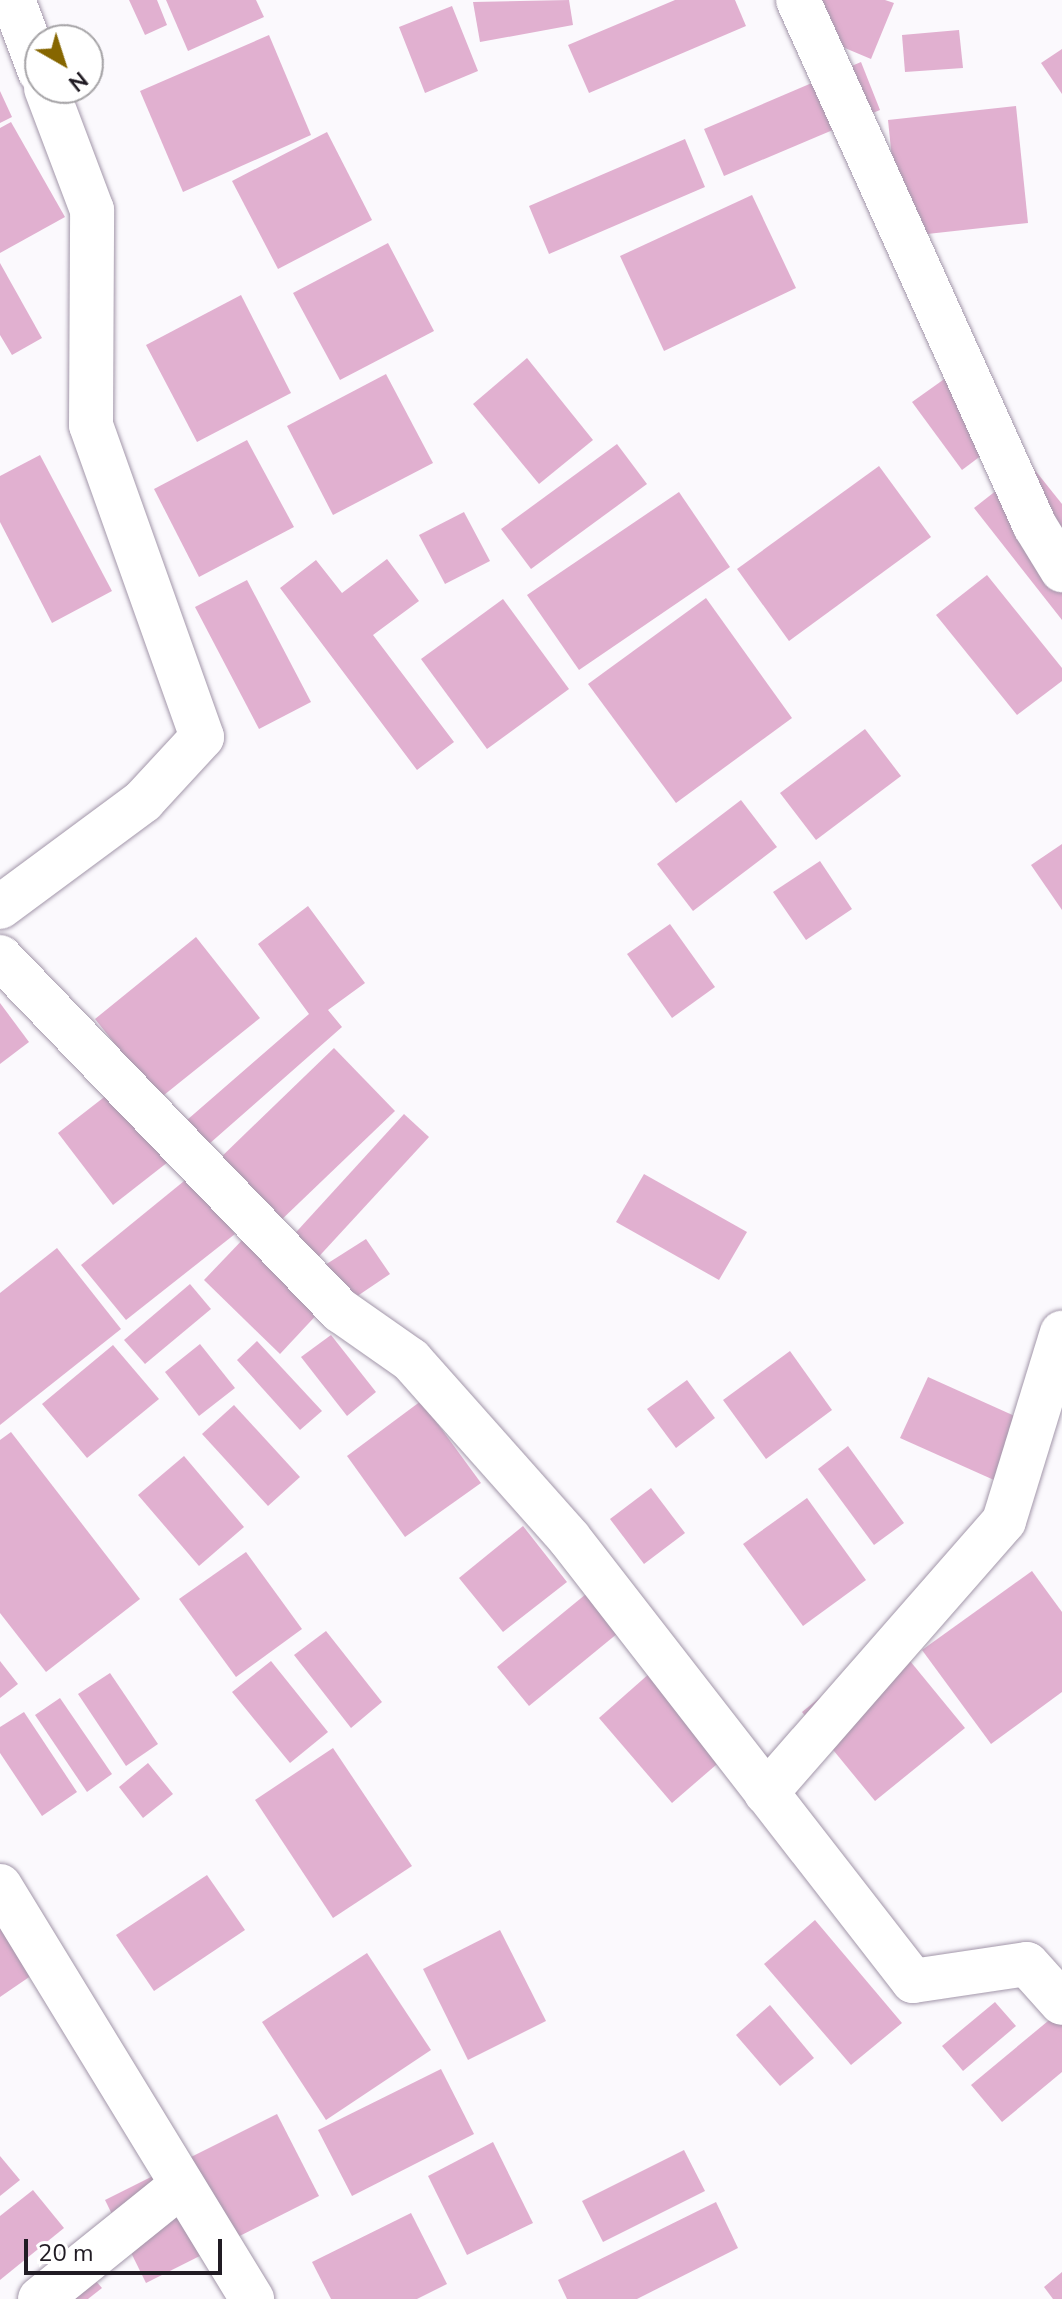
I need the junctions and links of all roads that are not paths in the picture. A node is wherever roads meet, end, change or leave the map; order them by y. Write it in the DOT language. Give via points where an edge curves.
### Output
graph roads {
  1 [pos="13,0"];
  2 [pos="798,0"];
  3 [pos="24,29"];
  4 [pos="52,104"];
  5 [pos="1062,570"];
  6 [pos="0,907"];
  7 [pos="0,957"];
  8 [pos="1062,1333"];
  9 [pos="1062,1444"];
  10 [pos="1004,1521"];
  11 [pos="766,1793"];
  12 [pos="0,1886"];
  13 [pos="1062,2003"];
  14 [pos="182,2185"];
  15 [pos="40,2299"];
  16 [pos="252,2299"];
  1 -- 3 [label="street"];
  2 -- 5 [label="street" via="1035,526"];
  4 -- 6 [label="street" via="92,210 91,425 202,737 143,801"];
  7 -- 11 [label="street" via="341,1311 411,1360 569,1538"];
  8 -- 10 [label="street"];
  9 -- 10 [label="street"];
  10 -- 11 [label="street"];
  11 -- 13 [label="street" via="913,1981 1027,1964"];
  12 -- 14 [label="street"];
  14 -- 15 [label="street"];
  14 -- 16 [label="street"];
}
